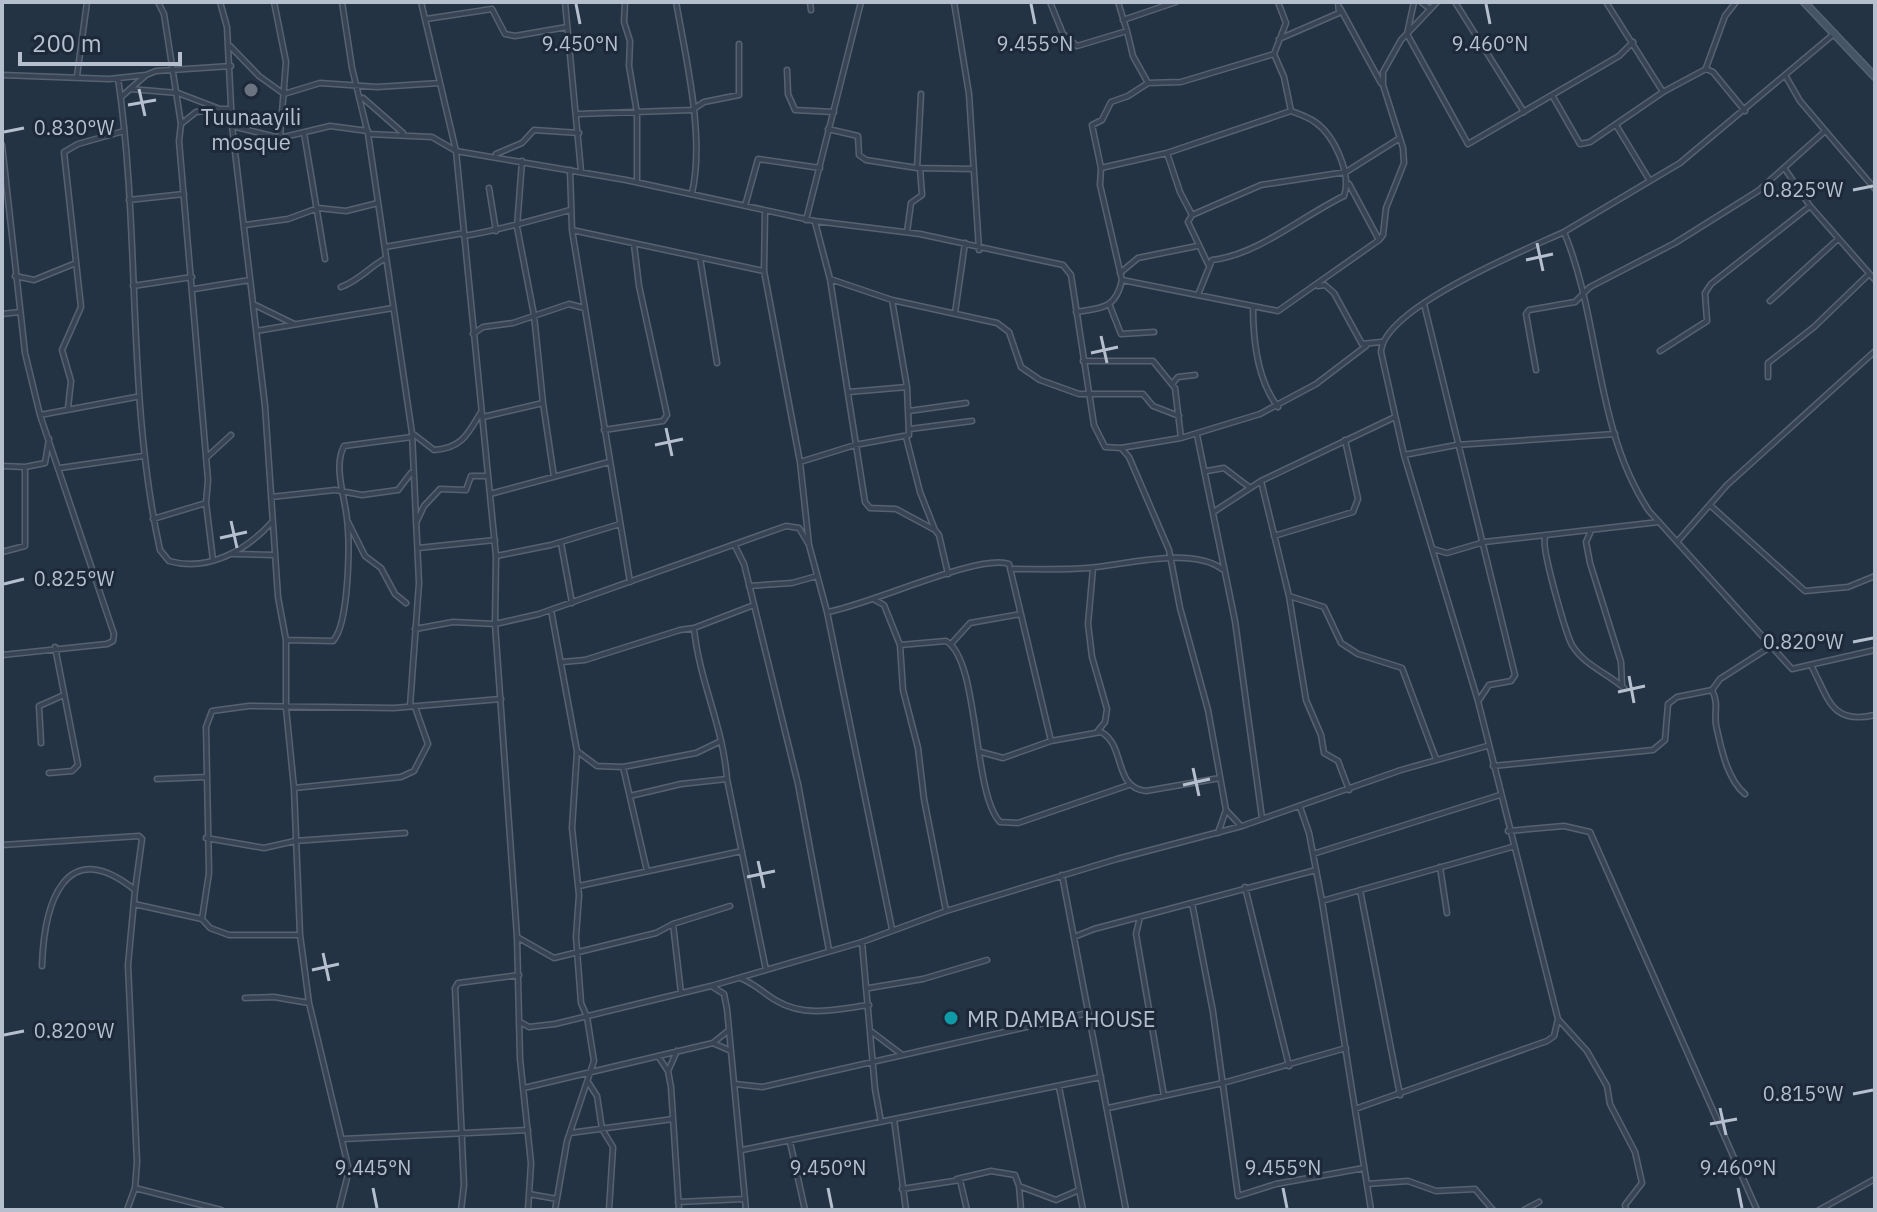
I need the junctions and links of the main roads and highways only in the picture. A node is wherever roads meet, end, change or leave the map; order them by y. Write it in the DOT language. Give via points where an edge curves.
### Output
graph roads {
  1 [pos="1804,2"];
  2 [pos="1875,77"];
  1 -- 2 [label="main road"];
}
